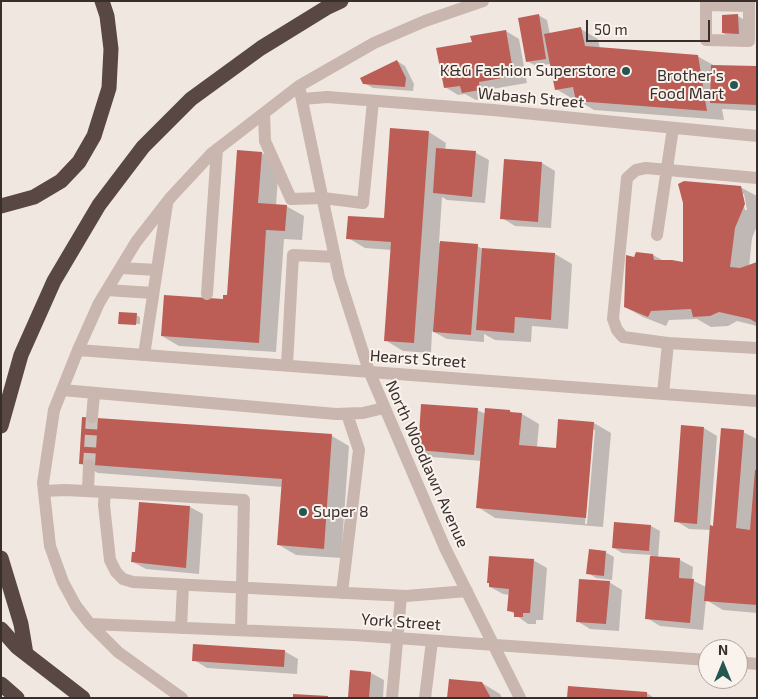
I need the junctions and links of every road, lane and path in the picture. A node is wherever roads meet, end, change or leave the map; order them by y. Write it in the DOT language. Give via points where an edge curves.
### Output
graph roads {
  1 [pos="102,1"];
  2 [pos="341,1"];
  3 [pos="483,1"];
  4 [pos="706,3"];
  5 [pos="749,4"];
  6 [pos="300,93"];
  7 [pos="373,101"];
  8 [pos="264,113"];
  9 [pos="673,128"];
  10 [pos="757,136"];
  11 [pos="217,149"];
  12 [pos="666,171"];
  13 [pos="757,178"];
  14 [pos="323,198"];
  15 [pos="167,202"];
  16 [pos="1,206"];
  17 [pos="657,234"];
  18 [pos="335,257"];
  19 [pos="121,268"];
  20 [pos="157,270"];
  21 [pos="107,290"];
  22 [pos="153,293"];
  23 [pos="207,294"];
  24 [pos="668,343"];
  25 [pos="757,348"];
  26 [pos="78,350"];
  27 [pos="144,355"];
  28 [pos="286,365"];
  29 [pos="368,372"];
  30 [pos="62,390"];
  31 [pos="94,394"];
  32 [pos="662,394"];
  33 [pos="757,401"];
  34 [pos="384,408"];
  35 [pos="347,414"];
  36 [pos="92,418"];
  37 [pos="1,426"];
  38 [pos="89,465"];
  39 [pos="44,491"];
  40 [pos="88,491"];
  41 [pos="105,492"];
  42 [pos="1,558"];
  43 [pos="183,585"];
  44 [pos="243,588"];
  45 [pos="467,591"];
  46 [pos="342,593"];
  47 [pos="401,596"];
  48 [pos="90,624"];
  49 [pos="180,628"];
  50 [pos="1,629"];
  51 [pos="241,630"];
  52 [pos="397,638"];
  53 [pos="432,641"];
  54 [pos="495,645"];
  55 [pos="26,654"];
  56 [pos="698,659"];
  57 [pos="1,684"];
  58 [pos="17,698"];
  59 [pos="83,698"];
  60 [pos="182,698"];
  61 [pos="392,698"];
  62 [pos="426,698"];
  63 [pos="520,698"];
  1 -- 16 [label="highway" via="110,49 109,88 94,136 79,162 61,181 34,197"];
  2 -- 37 [label="highway" via="261,48 199,94 143,147 100,205 54,281 21,355"];
  3 -- 6 [label="street" via="374,42"];
  4 -- 5 [label="street"];
  4 -- 5 [label="street" via="706,40 749,41"];
  6 -- 7 [label="street, Wabash Street"];
  6 -- 8 [label="street"];
  6 -- 14 [label="street, North Woodlawn Avenue"];
  7 -- 9 [label="street, Wabash Street"];
  7 -- 14 [label="street" via="363,203"];
  8 -- 11 [label="street"];
  8 -- 14 [label="street" via="265,141 291,199"];
  9 -- 10 [label="street, Wabash Street"];
  9 -- 12 [label="street"];
  11 -- 15 [label="street"];
  11 -- 23 [label="street"];
  12 -- 13 [label="street"];
  12 -- 17 [label="street"];
  12 -- 24 [label="street" via="646,168 636,170 627,178 613,319 624,337"];
  14 -- 18 [label="street, North Woodlawn Avenue"];
  15 -- 19 [label="street" via="136,242"];
  15 -- 20 [label="street"];
  18 -- 28 [label="street" via="293,256"];
  18 -- 29 [label="street, North Woodlawn Avenue"];
  19 -- 20 [label="street"];
  19 -- 21 [label="street"];
  20 -- 22 [label="street"];
  21 -- 22 [label="street"];
  21 -- 26 [label="street"];
  22 -- 27 [label="street"];
  24 -- 25 [label="street"];
  24 -- 32 [label="street"];
  26 -- 27 [label="street, Hearst Street"];
  26 -- 30 [label="street"];
  27 -- 28 [label="street, Hearst Street"];
  28 -- 29 [label="street, Hearst Street"];
  29 -- 32 [label="street, Hearst Street"];
  29 -- 34 [label="street, North Woodlawn Avenue"];
  30 -- 31 [label="street"];
  30 -- 39 [label="street" via="54,410"];
  31 -- 35 [label="street"];
  31 -- 36 [label="street"];
  32 -- 33 [label="street, Hearst Street"];
  34 -- 35 [label="street"];
  34 -- 45 [label="street, North Woodlawn Avenue"];
  35 -- 46 [label="street" via="359,450"];
  38 -- 40 [label="street"];
  39 -- 40 [label="street"];
  39 -- 48 [label="street" via="50,546 56,564 76,606"];
  40 -- 41 [label="street"];
  41 -- 43 [label="street" via="110,560 116,572 133,582"];
  41 -- 44 [label="street" via="244,500"];
  42 -- 55 [label="highway" via="21,624"];
  43 -- 44 [label="street"];
  43 -- 49 [label="street"];
  44 -- 46 [label="street"];
  44 -- 51 [label="street"];
  45 -- 47 [label="street"];
  45 -- 54 [label="street, North Woodlawn Avenue"];
  46 -- 47 [label="street"];
  47 -- 52 [label="street"];
  48 -- 49 [label="street, York Street"];
  48 -- 60 [label="street" via="118,652"];
  49 -- 51 [label="street, York Street"];
  50 -- 55 [label="highway"];
  51 -- 52 [label="street, York Street"];
  52 -- 53 [label="street, York Street"];
  52 -- 61 [label="street"];
  53 -- 54 [label="street, York Street"];
  53 -- 62 [label="street"];
  54 -- 56 [label="street, York Street"];
  54 -- 63 [label="street, North Woodlawn Avenue"];
  55 -- 59 [label="highway"];
  57 -- 58 [label="highway"];
}
